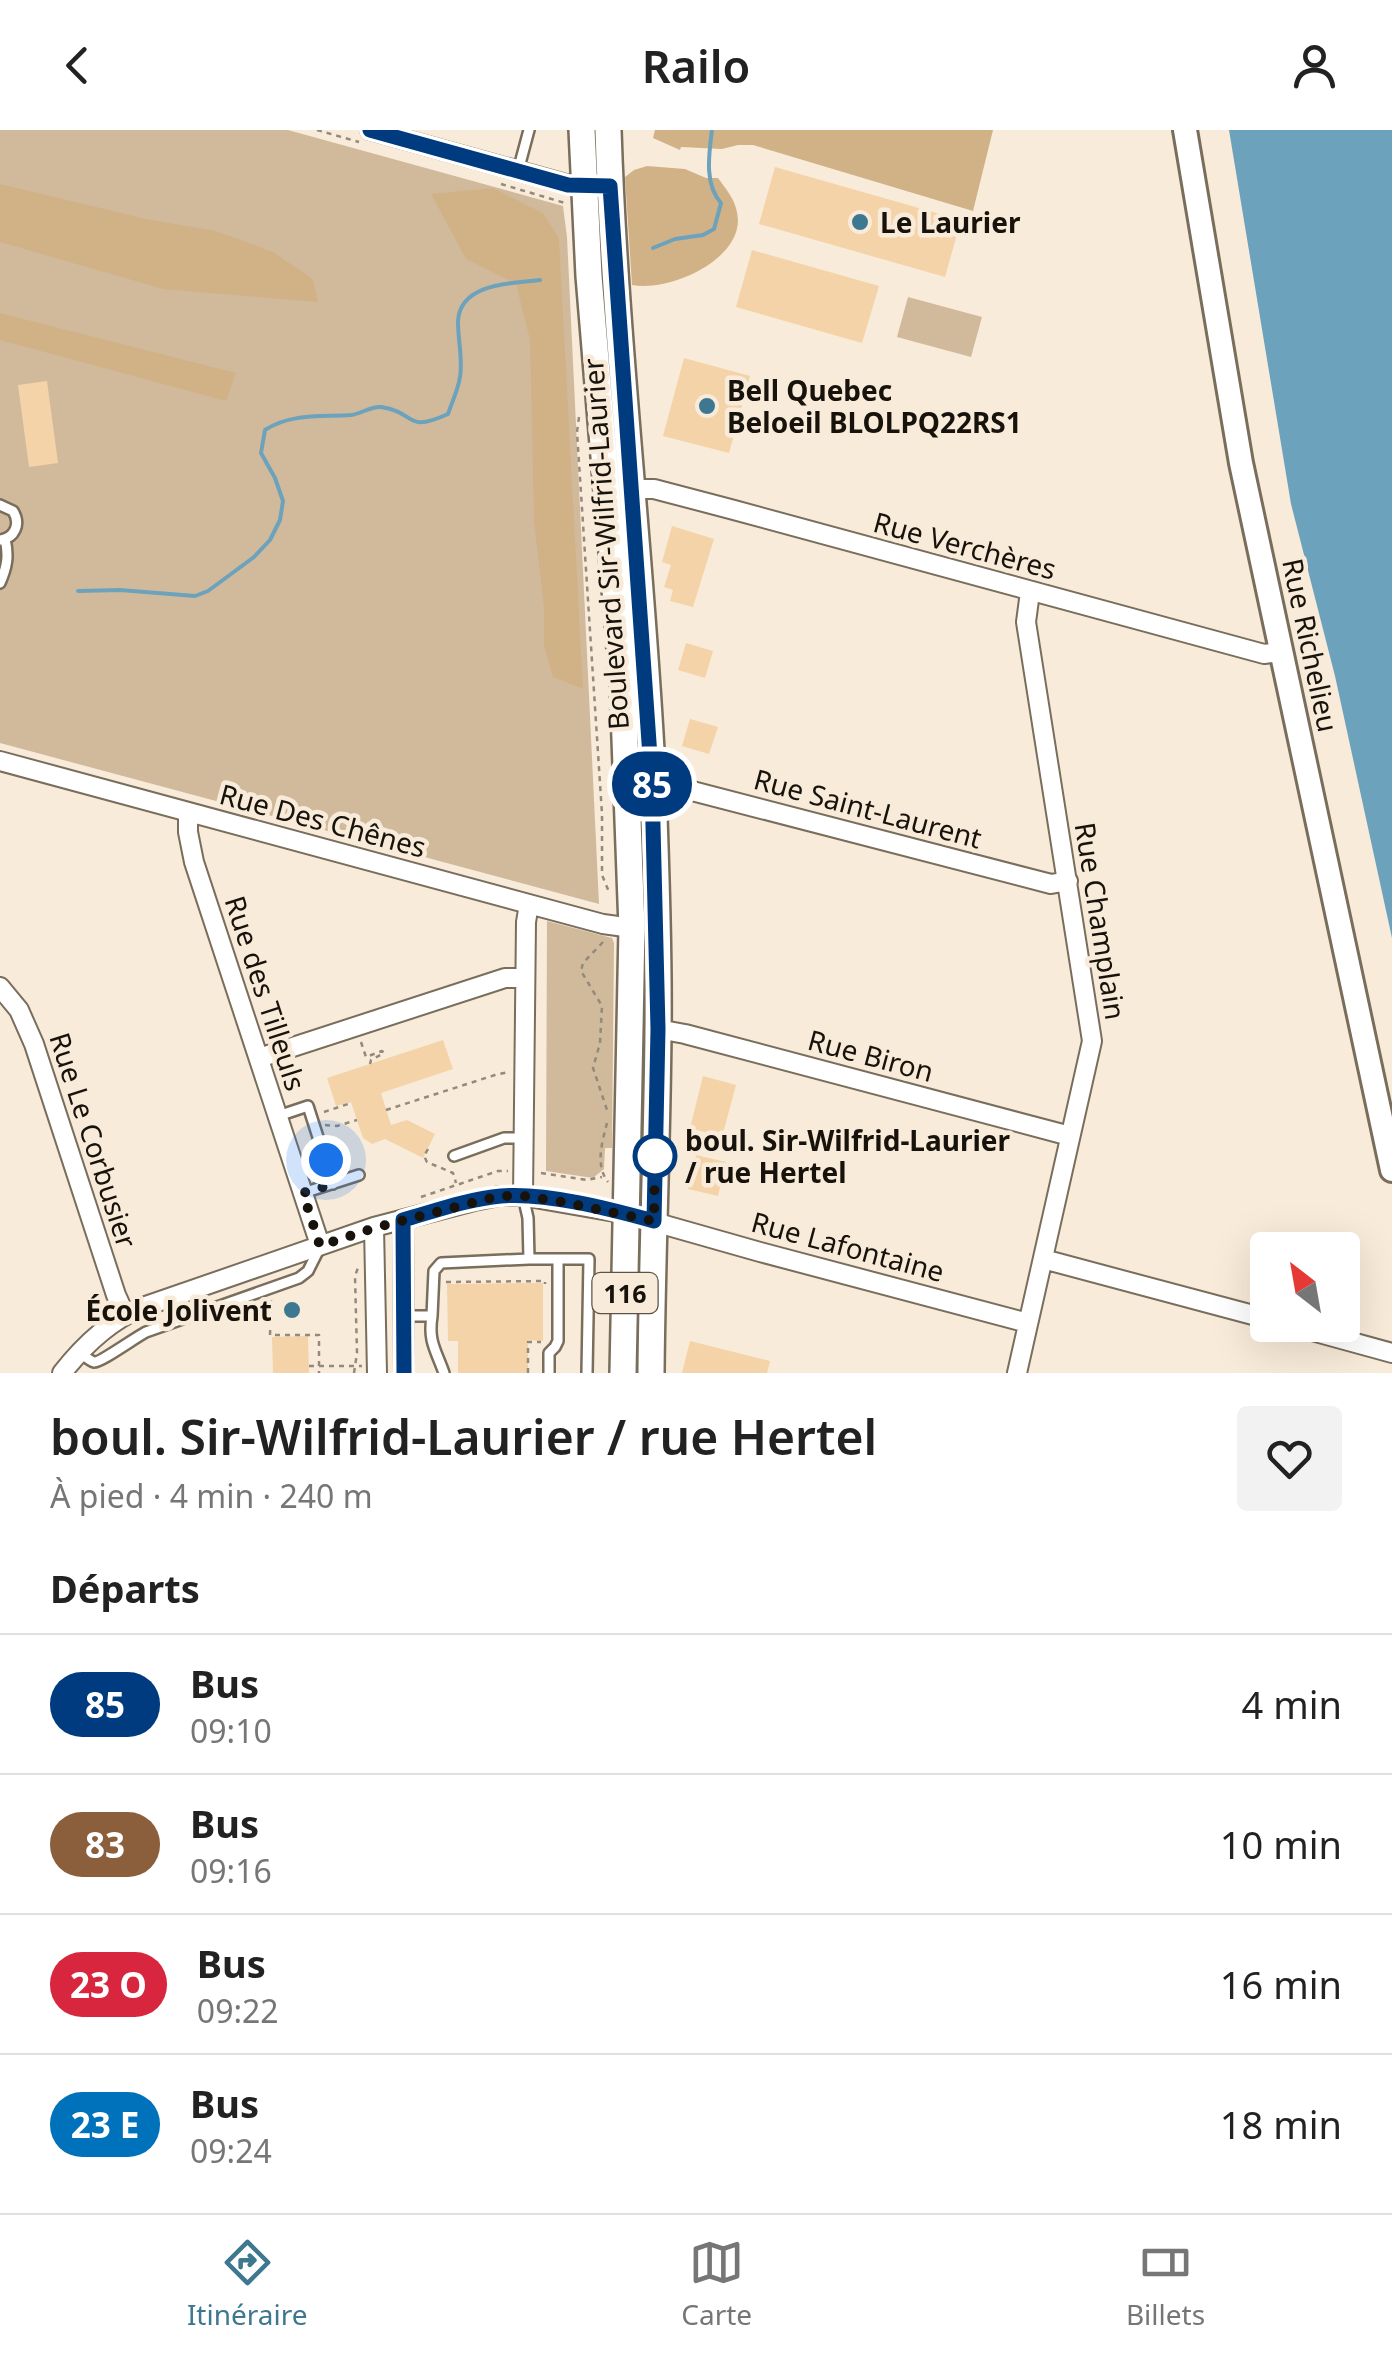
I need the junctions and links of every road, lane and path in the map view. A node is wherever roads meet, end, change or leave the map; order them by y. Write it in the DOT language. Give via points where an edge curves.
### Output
graph roads {
  1 [pos="370,130"];
  2 [pos="529,130"];
  3 [pos="582,130"];
  4 [pos="608,130"];
  5 [pos="1185,130"];
  6 [pos="518,171"];
  7 [pos="598,186"];
  8 [pos="580,414"];
  9 [pos="633,490"];
  10 [pos="0,505"];
  11 [pos="2,540"];
  12 [pos="0,583"];
  13 [pos="1030,592"];
  14 [pos="1282,652"];
  15 [pos="0,762"];
  16 [pos="652,785"];
  17 [pos="188,813"];
  18 [pos="1068,881"];
  19 [pos="611,895"];
  20 [pos="529,904"];
  21 [pos="620,932"];
  22 [pos="525,978"];
  23 [pos="0,987"];
  24 [pos="658,1029"];
  25 [pos="363,1049"];
  26 [pos="259,1058"];
  27 [pos="370,1064"];
  28 [pos="512,1072"];
  29 [pos="352,1103"];
  30 [pos="386,1110"];
  31 [pos="319,1114"];
  32 [pos="278,1116"];
  33 [pos="357,1120"];
  34 [pos="324,1125"];
  35 [pos="1070,1136"];
  36 [pos="524,1138"];
  37 [pos="428,1149"];
  38 [pos="454,1156"];
  39 [pos="1392,1170"];
  40 [pos="515,1171"];
  41 [pos="533,1171"];
  42 [pos="358,1175"];
  43 [pos="484,1176"];
  44 [pos="603,1176"];
  45 [pos="608,1183"];
  46 [pos="333,1184"];
  47 [pos="456,1185"];
  48 [pos="303,1193"];
  49 [pos="523,1196"];
  50 [pos="626,1214"];
  51 [pos="403,1220"];
  52 [pos="654,1221"];
  53 [pos="374,1228"];
  54 [pos="320,1246"];
  55 [pos="374,1253"];
  56 [pos="558,1259"];
  57 [pos="1044,1259"];
  58 [pos="529,1260"];
  59 [pos="537,1270"];
  60 [pos="536,1281"];
  61 [pos="448,1282"];
  62 [pos="545,1292"];
  63 [pos="269,1296"];
  64 [pos="1250,1314"];
  65 [pos="125,1315"];
  66 [pos="404,1316"];
  67 [pos="432,1316"];
  68 [pos="1028,1323"];
  69 [pos="545,1342"];
  70 [pos="1354,1342"];
  71 [pos="80,1352"];
  72 [pos="1392,1352"];
  73 [pos="309,1366"];
  74 [pos="319,1366"];
  75 [pos="355,1366"];
  76 [pos="372,1369"];
  77 [pos="62,1373"];
  78 [pos="319,1373"];
  79 [pos="354,1373"];
  80 [pos="404,1373"];
  81 [pos="444,1373"];
  82 [pos="528,1373"];
  83 [pos="548,1373"];
  84 [pos="587,1373"];
  85 [pos="623,1373"];
  86 [pos="651,1373"];
  87 [pos="1018,1373"];
  1 -- 6 [label="street"];
  2 -- 6 [label="lane"];
  3 -- 7 [label="main road, Boulevard Sir-Wilfrid-Laurier / 116"];
  4 -- 7 [label="main road, Boulevard Sir-Wilfrid-Laurier / 116"];
  5 -- 14 [label="main road, Rue Richelieu" via="1241,462"];
  6 -- 7 [label="street"];
  7 -- 9 [label="main road, Boulevard Sir-Wilfrid-Laurier / 116" via="615,283"];
  7 -- 21 [label="main road, Boulevard Sir-Wilfrid-Laurier / 116" via="590,276 622,685"];
  8 -- 19 [label="path, Boulevard Sir-Wilfrid-Laurier" via="602,876"];
  9 -- 13 [label="street, Rue Verchères" via="654,489"];
  9 -- 16 [label="main road, Boulevard Sir-Wilfrid-Laurier / 116"];
  10 -- 11 [label="lane" via="17,522"];
  11 -- 12 [label="lane" via="8,554"];
  13 -- 14 [label="street, Rue Verchères" via="1264,654"];
  13 -- 18 [label="street, Rue Champlain" via="1026,622"];
  14 -- 39 [label="main road, Rue Richelieu"];
  15 -- 17 [label="street, Rue Des Chênes"];
  16 -- 18 [label="street, Rue Saint-Laurent" via="1050,884"];
  16 -- 24 [label="main road, Boulevard Sir-Wilfrid-Laurier / 116"];
  17 -- 20 [label="street, Rue Des Chênes"];
  17 -- 26 [label="street, Rue des Tilleuls" via="194,862"];
  18 -- 35 [label="street, Rue Champlain" via="1092,1034"];
  20 -- 21 [label="street, Rue Des Chênes"];
  20 -- 22 [label="street"];
  21 -- 44 [label="path" via="580,971 603,1011 594,1068 607,1108"];
  21 -- 50 [label="main road, Boulevard Sir-Wilfrid-Laurier / 116"];
  22 -- 26 [label="street" via="505,978"];
  22 -- 36 [label="street"];
  23 -- 65 [label="street, Rue Le Corbusier" via="20,1010 34,1044"];
  24 -- 35 [label="street, Rue Biron"];
  24 -- 52 [label="main road, Boulevard Sir-Wilfrid-Laurier / 116"];
  25 -- 27 [label="path" via="366,1057 384,1053"];
  26 -- 32 [label="street, Rue des Tilleuls"];
  28 -- 30 [label="path"];
  29 -- 31 [label="path"];
  32 -- 46 [label="lane" via="308,1106"];
  32 -- 48 [label="street, Rue des Tilleuls"];
  33 -- 34 [label="path"];
  35 -- 57 [label="street, Rue Champlain"];
  36 -- 38 [label="lane"];
  36 -- 49 [label="street"];
  37 -- 47 [label="path" via="427,1162 453,1173"];
  40 -- 43 [label="path"];
  41 -- 44 [label="path" via="586,1180"];
  42 -- 46 [label="lane"];
  44 -- 45 [label="path"];
  46 -- 48 [label="lane"];
  48 -- 54 [label="street, Rue des Tilleuls"];
  49 -- 50 [label="street, Rue Lafontaine"];
  49 -- 51 [label="street, Rue Lafontaine"];
  49 -- 58 [label="lane"];
  50 -- 52 [label="street, Rue Lafontaine"];
  50 -- 85 [label="main road, Boulevard Sir-Wilfrid-Laurier / 116"];
  51 -- 53 [label="street, Rue Lafontaine"];
  51 -- 66 [label="street"];
  52 -- 68 [label="street, Rue Lafontaine"];
  52 -- 86 [label="main road, Boulevard Sir-Wilfrid-Laurier / 116"];
  53 -- 54 [label="street, Rue Lafontaine"];
  53 -- 55 [label="street"];
  54 -- 65 [label="street, Rue Lafontaine"];
  54 -- 71 [label="lane" via="300,1278 146,1332 100,1361"];
  55 -- 75 [label="path" via="362,1258 355,1273"];
  55 -- 76 [label="street"];
  56 -- 58 [label="lane"];
  56 -- 83 [label="lane" via="558,1341 549,1353"];
  56 -- 84 [label="lane" via="590,1259"];
  57 -- 64 [label="street"];
  57 -- 68 [label="street, Rue Champlain"];
  58 -- 67 [label="lane" via="441,1263 434,1274"];
  59 -- 60 [label="path"];
  60 -- 61 [label="path"];
  60 -- 62 [label="path" via="545,1281"];
  63 -- 74 [label="path" via="270,1335 319,1335"];
  65 -- 71 [label="street, Rue Lafontaine"];
  66 -- 67 [label="lane"];
  66 -- 80 [label="street"];
  67 -- 81 [label="lane" via="430,1342"];
  68 -- 87 [label="street, Rue Champlain"];
  69 -- 82 [label="path" via="528,1342"];
  70 -- 72 [label="street"];
  71 -- 77 [label="street, Rue Lafontaine"];
  73 -- 74 [label="path"];
  74 -- 75 [label="path"];
  74 -- 78 [label="path"];
  75 -- 76 [label="path"];
  75 -- 79 [label="path"];
}
